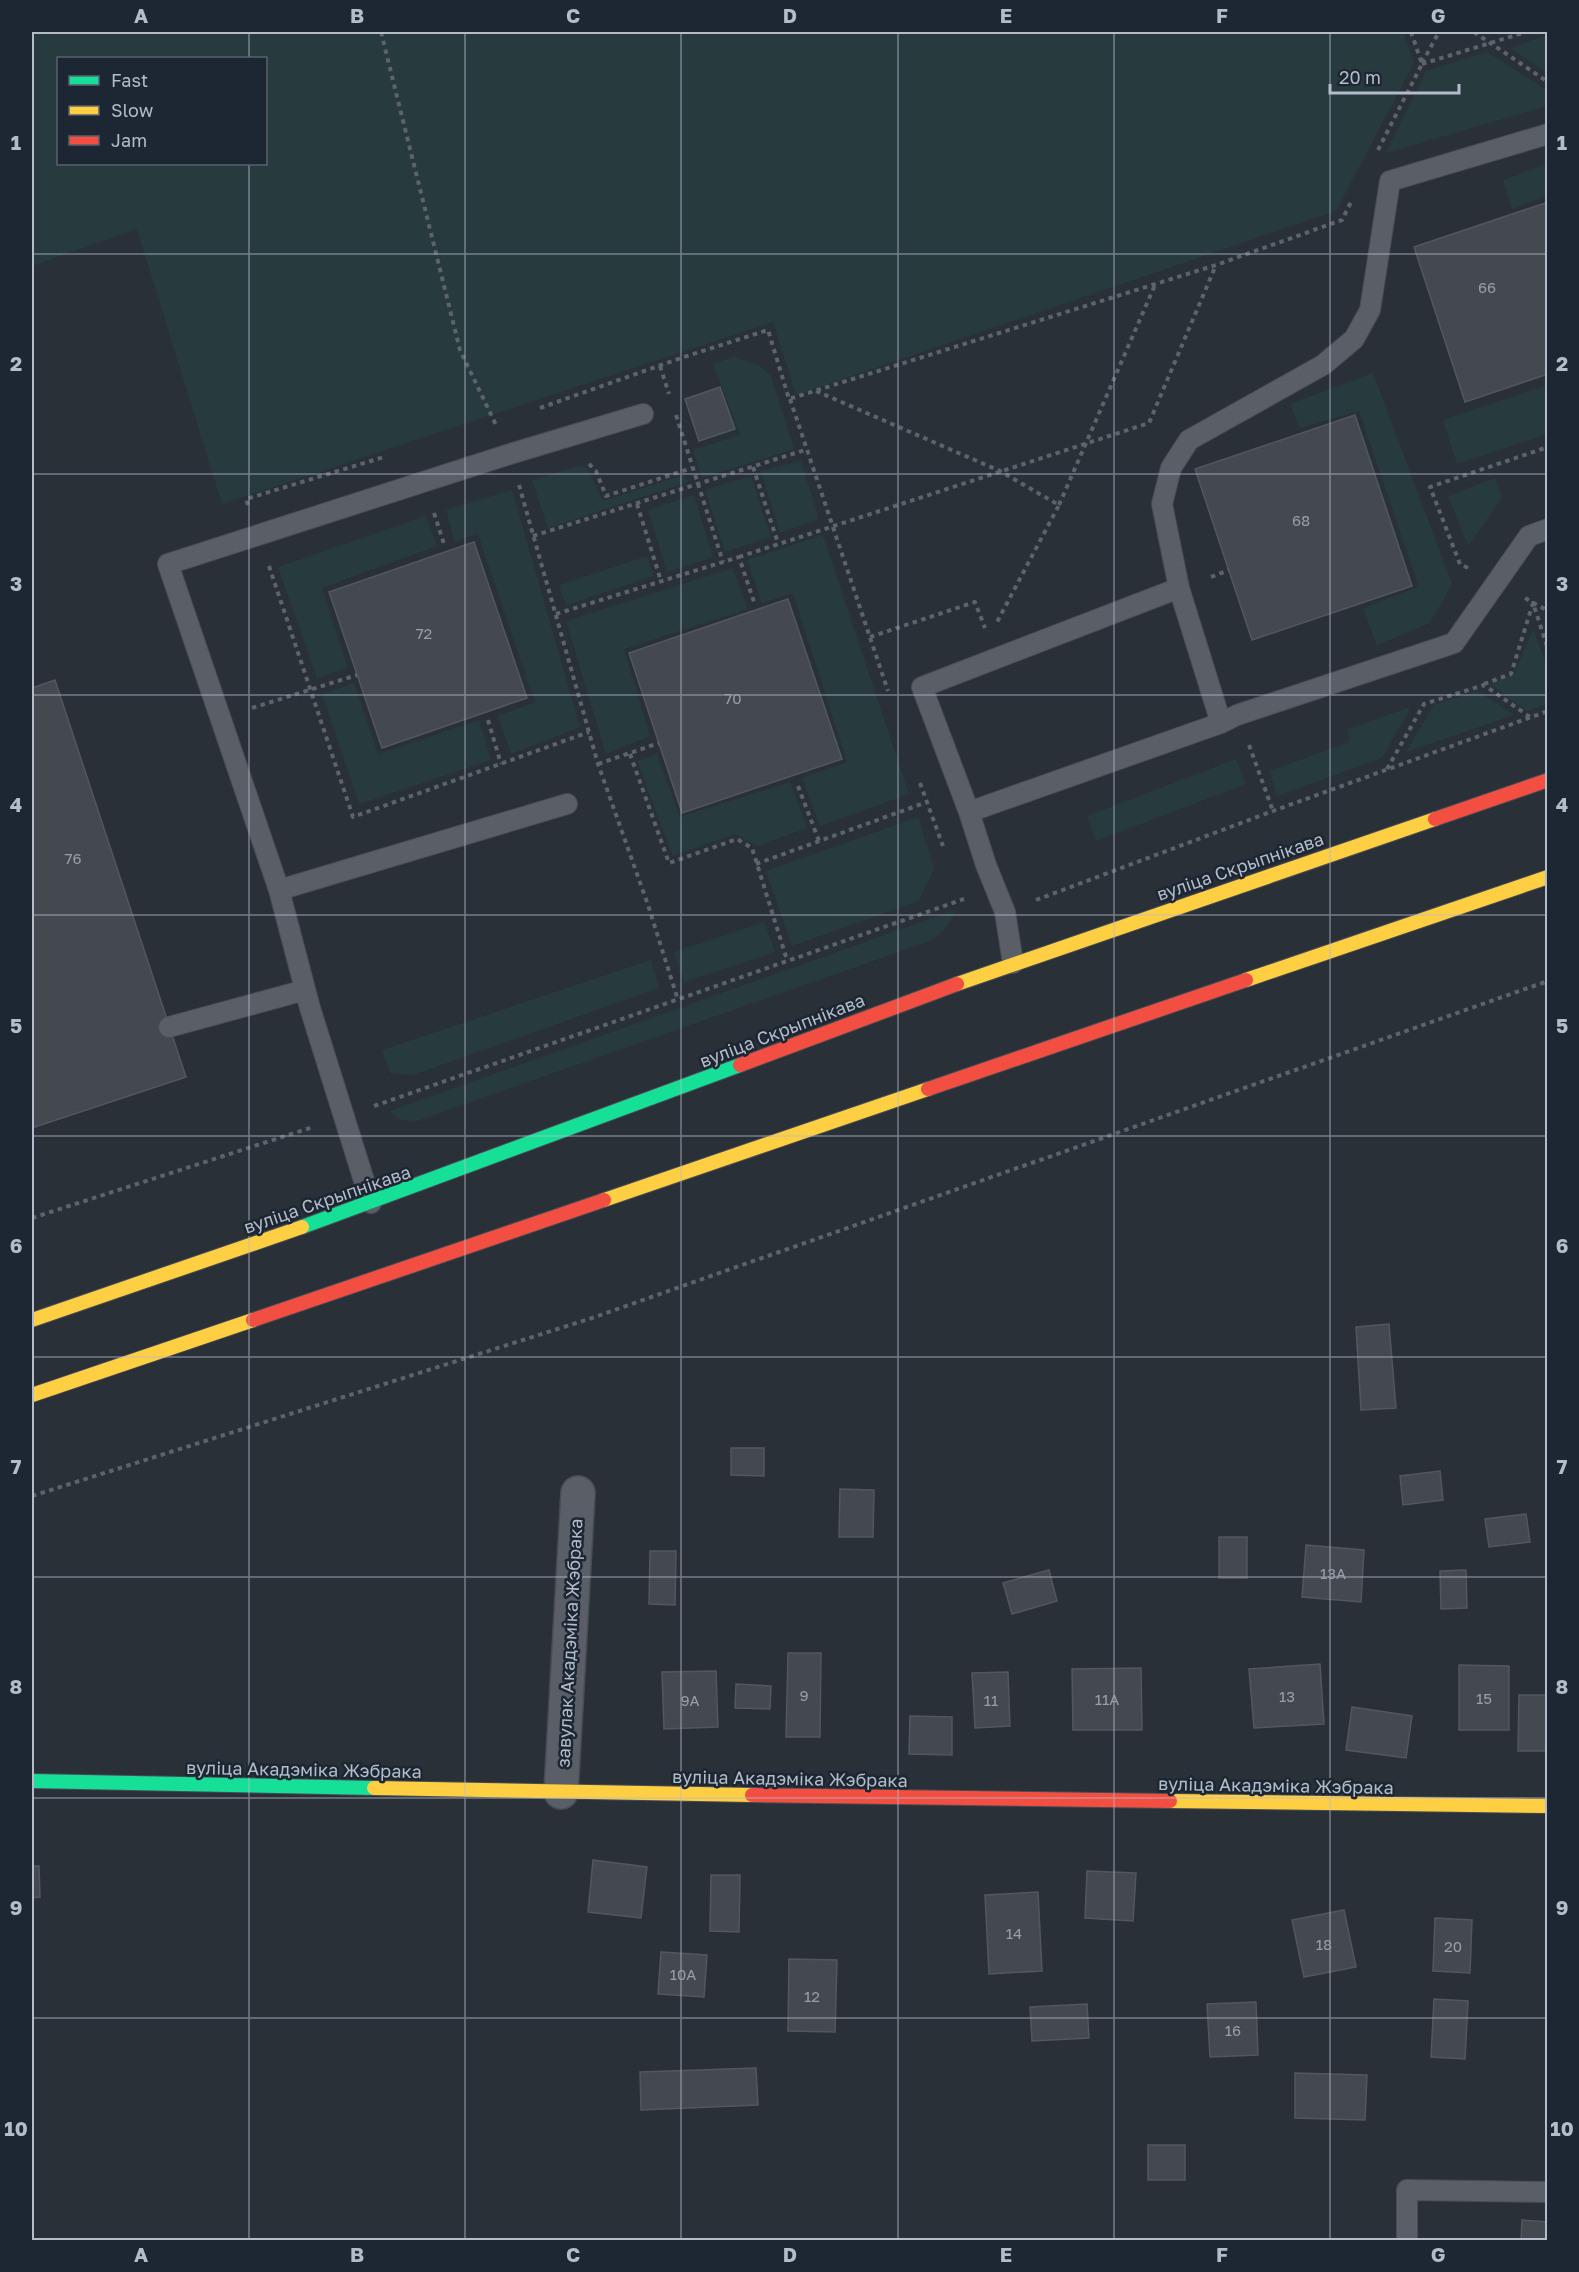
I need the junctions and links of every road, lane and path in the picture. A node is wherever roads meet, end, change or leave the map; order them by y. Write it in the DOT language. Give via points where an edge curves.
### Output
graph roads {
  1 [pos="381,32"];
  2 [pos="1411,32"];
  3 [pos="1439,32"];
  4 [pos="1474,32"];
  5 [pos="1526,32"];
  6 [pos="1490,42"];
  7 [pos="1422,64"];
  8 [pos="1548,82"];
  9 [pos="1548,134"];
  10 [pos="1373,159"];
  11 [pos="1357,190"];
  12 [pos="1216,265"];
  13 [pos="1155,285"];
  14 [pos="660,366"];
  15 [pos="815,391"];
  16 [pos="789,399"];
  17 [pos="671,400"];
  18 [pos="539,408"];
  19 [pos="674,411"];
  20 [pos="643,414"];
  21 [pos="506,420"];
  22 [pos="495,424"];
  23 [pos="1086,443"];
  24 [pos="1548,447"];
  25 [pos="806,450"];
  26 [pos="393,454"];
  27 [pos="510,454"];
  28 [pos="585,461"];
  29 [pos="753,467"];
  30 [pos="692,468"];
  31 [pos="1000,471"];
  32 [pos="698,484"];
  33 [pos="637,504"];
  34 [pos="1059,506"];
  35 [pos="432,507"];
  36 [pos="832,526"];
  37 [pos="1548,529"];
  38 [pos="259,536"];
  39 [pos="533,536"];
  40 [pos="778,543"];
  41 [pos="444,544"];
  42 [pos="739,557"];
  43 [pos="723,562"];
  44 [pos="1229,570"];
  45 [pos="1209,578"];
  46 [pos="661,581"];
  47 [pos="1497,581"];
  48 [pos="1179,588"];
  49 [pos="1533,603"];
  50 [pos="755,605"];
  51 [pos="1548,611"];
  52 [pos="556,614"];
  53 [pos="994,628"];
  54 [pos="985,629"];
  55 [pos="870,637"];
  56 [pos="1548,649"];
  57 [pos="357,675"];
  58 [pos="1484,685"];
  59 [pos="309,690"];
  60 [pos="889,692"];
  61 [pos="1548,711"];
  62 [pos="1530,717"];
  63 [pos="221,718"];
  64 [pos="488,720"];
  65 [pos="1221,723"];
  66 [pos="589,732"];
  67 [pos="659,743"];
  68 [pos="630,754"];
  69 [pos="501,764"];
  70 [pos="597,764"];
  71 [pos="1386,770"];
  72 [pos="919,780"];
  73 [pos="1548,780"];
  74 [pos="798,786"];
  75 [pos="927,802"];
  76 [pos="567,804"];
  77 [pos="969,813"];
  78 [pos="819,841"];
  79 [pos="946,855"];
  80 [pos="756,864"];
  81 [pos="1548,877"];
  82 [pos="279,890"];
  83 [pos="1005,912"];
  84 [pos="787,960"];
  85 [pos="1013,963"];
  86 [pos="1548,981"];
  87 [pos="305,990"];
  88 [pos="678,1000"];
  89 [pos="169,1027"];
  90 [pos="345,1116"];
  91 [pos="371,1203"];
  92 [pos="32,1218"];
  93 [pos="32,1320"];
  94 [pos="32,1395"];
  95 [pos="578,1493"];
  96 [pos="32,1496"];
  97 [pos="32,1781"];
  98 [pos="561,1792"];
  99 [pos="1548,1806"];
  100 [pos="1548,2192"];
  101 [pos="1407,2241"];
  1 -- 22 [label="path" via="460,350"];
  2 -- 7 [label="path"];
  3 -- 7 [label="path"];
  4 -- 6 [label="path"];
  5 -- 6 [label="path"];
  6 -- 7 [label="path"];
  6 -- 8 [label="path"];
  7 -- 10 [label="path"];
  9 -- 48 [label="lane" via="1390,181 1370,310 1354,339 1323,365 1189,440 1171,468 1162,504"];
  11 -- 12 [label="path" via="1342,220"];
  12 -- 13 [label="path"];
  12 -- 23 [label="path" via="1149,423"];
  13 -- 15 [label="path"];
  13 -- 23 [label="path"];
  14 -- 16 [label="path" via="768,330"];
  14 -- 17 [label="path"];
  14 -- 18 [label="path"];
  15 -- 16 [label="path"];
  15 -- 31 [label="path"];
  16 -- 25 [label="path"];
  19 -- 30 [label="path"];
  20 -- 27 [label="lane"];
  21 -- 22 [label="path"];
  22 -- 27 [label="path"];
  23 -- 31 [label="path"];
  23 -- 34 [label="path"];
  24 -- 47 [label="path" via="1430,487 1460,564"];
  25 -- 29 [label="path"];
  25 -- 36 [label="path"];
  26 -- 38 [label="path" via="246,499"];
  27 -- 38 [label="lane"];
  27 -- 39 [label="path"];
  28 -- 30 [label="path" via="596,471 606,496"];
  29 -- 32 [label="path"];
  29 -- 40 [label="path"];
  30 -- 32 [label="path"];
  31 -- 34 [label="path"];
  31 -- 36 [label="path"];
  32 -- 33 [label="path"];
  32 -- 43 [label="path"];
  33 -- 39 [label="path"];
  33 -- 46 [label="path"];
  34 -- 53 [label="path"];
  35 -- 41 [label="path"];
  36 -- 40 [label="path"];
  36 -- 55 [label="path"];
  37 -- 47 [label="lane" via="1529,536"];
  38 -- 59 [label="path"];
  38 -- 63 [label="lane" via="168,564"];
  39 -- 52 [label="path"];
  40 -- 42 [label="path"];
  42 -- 43 [label="path"];
  42 -- 50 [label="path"];
  43 -- 46 [label="path"];
  44 -- 45 [label="path"];
  46 -- 52 [label="path"];
  47 -- 49 [label="path"];
  47 -- 65 [label="lane" via="1454,643"];
  48 -- 65 [label="lane"];
  48 -- 77 [label="lane" via="922,687"];
  49 -- 51 [label="path"];
  49 -- 56 [label="path"];
  49 -- 58 [label="path" via="1511,674"];
  52 -- 66 [label="path"];
  54 -- 55 [label="path" via="975,602"];
  55 -- 60 [label="path"];
  57 -- 59 [label="path"];
  58 -- 62 [label="path"];
  58 -- 71 [label="path" via="1424,705"];
  59 -- 63 [label="path"];
  59 -- 69 [label="path" via="353,817"];
  61 -- 62 [label="path"];
  62 -- 71 [label="path"];
  63 -- 82 [label="lane"];
  64 -- 69 [label="path"];
  65 -- 77 [label="lane"];
  66 -- 69 [label="path"];
  66 -- 70 [label="path"];
  67 -- 68 [label="path"];
  68 -- 70 [label="path"];
  68 -- 80 [label="path" via="669,863 737,839 752,848"];
  70 -- 88 [label="path"];
  71 -- 83 [label="path"];
  72 -- 75 [label="path"];
  73 -- 85 [label="main road, вуліца Скрыпнікава"];
  74 -- 78 [label="path"];
  75 -- 78 [label="path"];
  75 -- 79 [label="path"];
  76 -- 82 [label="lane"];
  77 -- 83 [label="lane"];
  78 -- 80 [label="path"];
  80 -- 84 [label="path"];
  81 -- 94 [label="main road"];
  82 -- 87 [label="lane"];
  83 -- 84 [label="path" via="962,898"];
  83 -- 85 [label="lane"];
  84 -- 88 [label="path"];
  85 -- 91 [label="main road, вуліца Скрыпнікава"];
  86 -- 96 [label="path" via="588,1319"];
  87 -- 89 [label="lane"];
  87 -- 90 [label="lane"];
  88 -- 90 [label="path"];
  90 -- 91 [label="lane"];
  90 -- 92 [label="path"];
  91 -- 93 [label="main road, вуліца Скрыпнікава"];
  95 -- 98 [label="street, завулак Акадэміка Жэбрака"];
  97 -- 98 [label="main road, вуліца Акадэміка Жэбрака"];
  98 -- 99 [label="main road, вуліца Акадэміка Жэбрака"];
  100 -- 101 [label="lane" via="1407,2190"];
}
